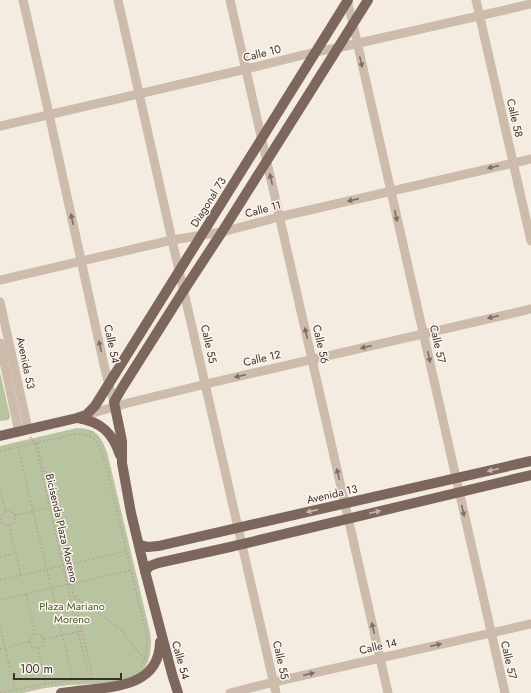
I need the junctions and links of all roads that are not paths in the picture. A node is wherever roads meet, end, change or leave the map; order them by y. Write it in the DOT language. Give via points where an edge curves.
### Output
graph roads {
  1 [pos="23,0"];
  2 [pos="118,0"];
  3 [pos="230,0"];
  4 [pos="347,0"];
  5 [pos="368,0"];
  6 [pos="476,0"];
  7 [pos="531,4"];
  8 [pos="480,16"];
  9 [pos="353,24"];
  10 [pos="357,44"];
  11 [pos="338,48"];
  12 [pos="315,52"];
  13 [pos="246,69"];
  14 [pos="140,94"];
  15 [pos="50,114"];
  16 [pos="0,126"];
  17 [pos="261,138"];
  18 [pos="531,159"];
  19 [pos="267,160"];
  20 [pos="513,163"];
  21 [pos="391,191"];
  22 [pos="279,216"];
  23 [pos="222,232"];
  24 [pos="201,236"];
  25 [pos="172,240"];
  26 [pos="531,241"];
  27 [pos="82,262"];
  28 [pos="179,269"];
  29 [pos="0,280"];
  30 [pos="184,290"];
  31 [pos="0,302"];
  32 [pos="531,309"];
  33 [pos="423,334"];
  34 [pos="0,343"];
  35 [pos="312,359"];
  36 [pos="109,384"];
  37 [pos="206,384"];
  38 [pos="115,404"];
  39 [pos="82,416"];
  40 [pos="24,430"];
  41 [pos="0,436"];
  42 [pos="531,461"];
  43 [pos="122,462"];
  44 [pos="531,475"];
  45 [pos="456,479"];
  46 [pos="459,492"];
  47 [pos="345,504"];
  48 [pos="348,519"];
  49 [pos="238,528"];
  50 [pos="242,544"];
  51 [pos="139,545"];
  52 [pos="145,571"];
  53 [pos="531,624"];
  54 [pos="160,629"];
  55 [pos="491,633"];
  56 [pos="380,658"];
  57 [pos="172,674"];
  58 [pos="274,682"];
  59 [pos="61,693"];
  60 [pos="168,693"];
  61 [pos="178,693"];
  62 [pos="230,693"];
  63 [pos="276,693"];
  64 [pos="388,693"];
  65 [pos="505,693"];
  1 -- 15 [label="street, Calle 54"];
  2 -- 14 [label="street, Calle 55"];
  3 -- 13 [label="street, Calle 56"];
  4 -- 9 [label="street, Calle 57"];
  4 -- 12 [label="main road, Diagonal 73"];
  5 -- 9 [label="main road"];
  6 -- 8 [label="street, Calle 58"];
  7 -- 8 [label="street, Calle 10"];
  8 -- 10 [label="street, Calle 10"];
  8 -- 20 [label="street, Calle 58"];
  9 -- 10 [label="street, Calle 57"];
  9 -- 11 [label="main road"];
  10 -- 11 [label="street, Calle 10"];
  10 -- 21 [label="street, Calle 57, one-way"];
  11 -- 12 [label="street, Calle 10"];
  11 -- 19 [label="main road"];
  12 -- 13 [label="street, Calle 10"];
  12 -- 17 [label="main road, Diagonal 73"];
  13 -- 14 [label="street, Calle 10"];
  13 -- 17 [label="street, Calle 56"];
  14 -- 15 [label="street, Calle 10"];
  14 -- 25 [label="street, Calle 55"];
  15 -- 16 [label="street, Calle 10"];
  27 -- 15 [label="street, Calle 54, one-way"];
  17 -- 19 [label="street, Calle 56"];
  17 -- 24 [label="main road, Diagonal 73"];
  18 -- 20 [label="street, Calle 11"];
  22 -- 19 [label="street, Calle 56, one-way"];
  19 -- 23 [label="main road"];
  20 -- 21 [label="street, Calle 11, one-way"];
  20 -- 26 [label="street, Calle 58"];
  21 -- 22 [label="street, Calle 11, one-way"];
  21 -- 33 [label="street, Calle 57, one-way"];
  22 -- 23 [label="street, Calle 11"];
  35 -- 22 [label="street, Calle 56, one-way"];
  23 -- 24 [label="street, Calle 11"];
  23 -- 30 [label="main road"];
  24 -- 25 [label="street, Calle 11"];
  24 -- 28 [label="main road, Diagonal 73"];
  25 -- 27 [label="street, Calle 11"];
  25 -- 28 [label="street, Calle 55"];
  27 -- 29 [label="street, Calle 11"];
  36 -- 27 [label="street, Calle 54, one-way"];
  28 -- 30 [label="street, Calle 55"];
  28 -- 36 [label="main road, Diagonal 73"];
  30 -- 37 [label="street, Calle 55"];
  30 -- 38 [label="main road" via="122,388"];
  31 -- 40 [label="street, Avenida 53"];
  32 -- 33 [label="street, Calle 12, one-way"];
  33 -- 35 [label="street, Calle 12, one-way"];
  33 -- 45 [label="street, Calle 57, one-way"];
  34 -- 40 [label="street, Avenida 53"];
  35 -- 37 [label="street, Calle 12, one-way"];
  47 -- 35 [label="street, Calle 56, one-way"];
  36 -- 38 [label="street, Calle 54"];
  36 -- 39 [label="main road, Diagonal 73" via="95,406"];
  37 -- 38 [label="street, Calle 12"];
  37 -- 49 [label="street, Calle 55"];
  38 -- 39 [label="street, Calle 12"];
  38 -- 43 [label="main road, Calle 54" via="122,441"];
  39 -- 40 [label="main road, Calle 12"];
  39 -- 43 [label="main road" via="106,430 117,447"];
  40 -- 41 [label="main road, Calle 12"];
  42 -- 45 [label="main road, Avenida 13, one-way"];
  43 -- 51 [label="main road, Calle 54"];
  44 -- 46 [label="main road"];
  45 -- 46 [label="street, Calle 57"];
  45 -- 47 [label="main road, Avenida 13"];
  48 -- 46 [label="main road, one-way"];
  46 -- 55 [label="street, Calle 57, one-way"];
  47 -- 48 [label="street, Calle 56"];
  47 -- 49 [label="main road, Avenida 13, one-way"];
  48 -- 50 [label="main road"];
  56 -- 48 [label="street, Calle 56, one-way"];
  49 -- 50 [label="street, Calle 55"];
  49 -- 51 [label="main road, Avenida 13" via="148,548"];
  50 -- 52 [label="main road" via="158,563"];
  50 -- 58 [label="street, Calle 55"];
  51 -- 52 [label="main road, Calle 54"];
  52 -- 54 [label="main road, Calle 54"];
  53 -- 55 [label="street, Calle 14"];
  54 -- 57 [label="main road, Calle 54"];
  54 -- 59 [label="main road" via="160,652 157,661 153,670 142,681 115,689"];
  56 -- 55 [label="street, Calle 14, one-way"];
  55 -- 65 [label="street, Calle 57"];
  58 -- 56 [label="street, Calle 14, one-way"];
  56 -- 64 [label="street, Calle 56"];
  57 -- 60 [label="main road" via="172,684"];
  57 -- 61 [label="main road, Calle 54"];
  58 -- 62 [label="street, Calle 14"];
  58 -- 63 [label="street, Calle 55"];
}
